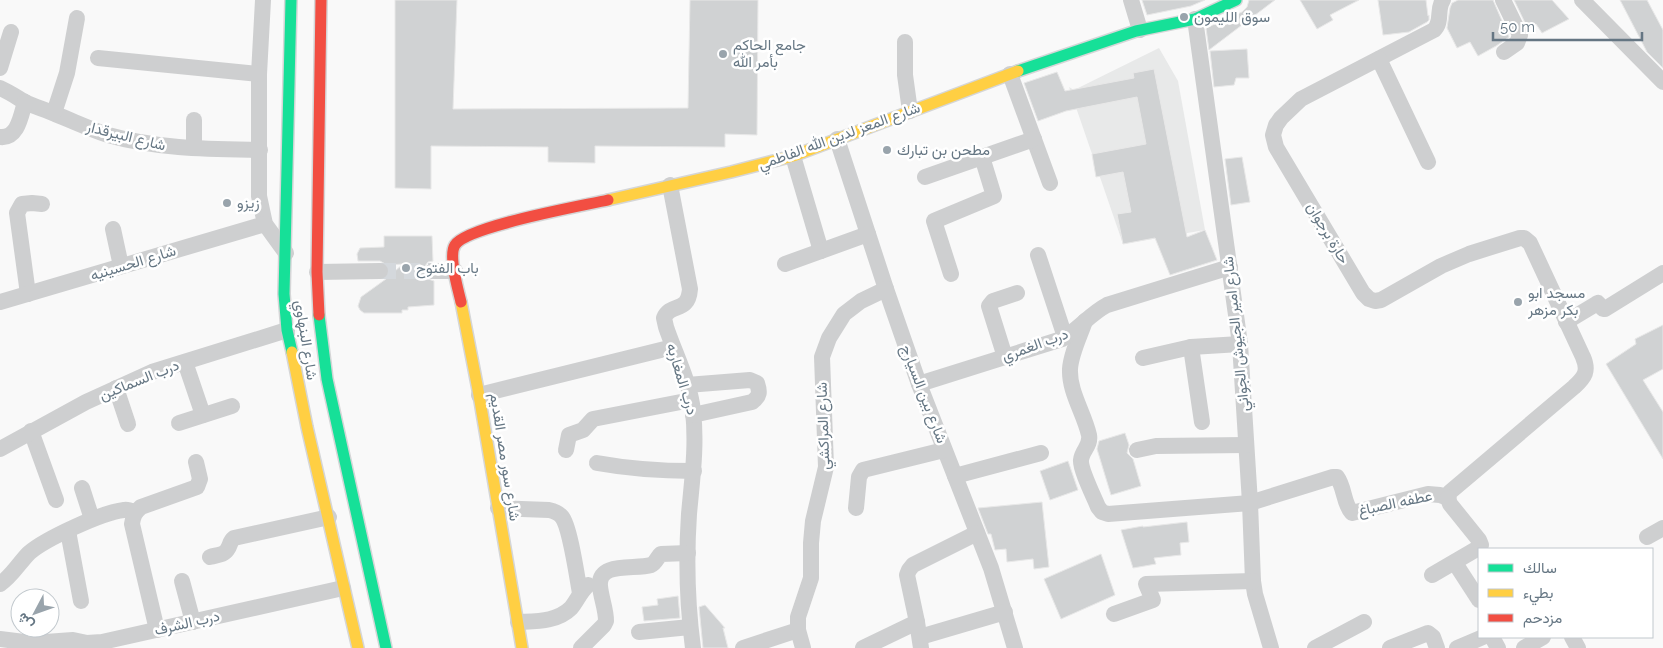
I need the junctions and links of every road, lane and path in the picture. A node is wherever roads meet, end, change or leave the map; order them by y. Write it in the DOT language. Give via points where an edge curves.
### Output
graph roads {
  1 [pos="257,0"];
  2 [pos="262,0"];
  3 [pos="291,0"];
  4 [pos="321,0"];
  5 [pos="1131,0"];
  6 [pos="1236,0"];
  7 [pos="1443,0"];
  8 [pos="1503,0"];
  9 [pos="1582,0"];
  10 [pos="1213,5"];
  11 [pos="76,18"];
  12 [pos="1195,20"];
  13 [pos="1140,30"];
  14 [pos="11,32"];
  15 [pos="905,42"];
  16 [pos="1504,52"];
  17 [pos="98,58"];
  18 [pos="1379,58"];
  19 [pos="0,68"];
  20 [pos="259,74"];
  21 [pos="1010,74"];
  22 [pos="1663,82"];
  23 [pos="0,88"];
  24 [pos="25,102"];
  25 [pos="910,111"];
  26 [pos="54,113"];
  27 [pos="194,120"];
  28 [pos="0,137"];
  29 [pos="837,139"];
  30 [pos="1034,139"];
  31 [pos="194,148"];
  32 [pos="260,150"];
  33 [pos="793,156"];
  34 [pos="982,157"];
  35 [pos="1428,162"];
  36 [pos="925,177"];
  37 [pos="1050,183"];
  38 [pos="670,185"];
  39 [pos="42,204"];
  40 [pos="265,224"];
  41 [pos="114,229"];
  42 [pos="868,234"];
  43 [pos="821,251"];
  44 [pos="286,253"];
  45 [pos="1038,255"];
  46 [pos="785,264"];
  47 [pos="121,266"];
  48 [pos="1230,267"];
  49 [pos="380,271"];
  50 [pos="433,271"];
  51 [pos="455,271"];
  52 [pos="317,272"];
  53 [pos="1663,273"];
  54 [pos="951,274"];
  55 [pos="886,289"];
  56 [pos="1017,293"];
  57 [pos="28,294"];
  58 [pos="0,302"];
  59 [pos="1085,321"];
  60 [pos="1566,322"];
  61 [pos="287,330"];
  62 [pos="1065,337"];
  63 [pos="1240,344"];
  64 [pos="673,347"];
  65 [pos="1191,348"];
  66 [pos="1005,357"];
  67 [pos="1143,358"];
  68 [pos="185,362"];
  69 [pos="919,384"];
  70 [pos="116,388"];
  71 [pos="479,395"];
  72 [pos="690,400"];
  73 [pos="232,406"];
  74 [pos="203,415"];
  75 [pos="1202,422"];
  76 [pos="179,423"];
  77 [pos="128,424"];
  78 [pos="31,431"];
  79 [pos="1246,445"];
  80 [pos="0,449"];
  81 [pos="566,450"];
  82 [pos="944,450"];
  83 [pos="1137,450"];
  84 [pos="1041,453"];
  85 [pos="196,462"];
  86 [pos="597,463"];
  87 [pos="694,471"];
  88 [pos="955,476"];
  89 [pos="82,488"];
  90 [pos="1448,498"];
  91 [pos="56,500"];
  92 [pos="1250,503"];
  93 [pos="498,508"];
  94 [pos="856,508"];
  95 [pos="134,513"];
  96 [pos="329,517"];
  97 [pos="92,519"];
  98 [pos="1663,528"];
  99 [pos="68,531"];
  100 [pos="977,533"];
  101 [pos="1647,537"];
  102 [pos="688,553"];
  103 [pos="210,557"];
  104 [pos="1455,563"];
  105 [pos="1432,575"];
  106 [pos="600,579"];
  107 [pos="1253,581"];
  108 [pos="182,582"];
  109 [pos="0,584"];
  110 [pos="343,588"];
  111 [pos="580,593"];
  112 [pos="1478,598"];
  113 [pos="81,601"];
  114 [pos="1005,612"];
  115 [pos="1114,614"];
  116 [pos="193,622"];
  117 [pos="518,622"];
  118 [pos="1364,622"];
  119 [pos="690,627"];
  120 [pos="157,630"];
  121 [pos="798,630"];
  122 [pos="639,632"];
  123 [pos="920,636"];
  124 [pos="1481,638"];
  125 [pos="1541,638"];
  126 [pos="0,639"];
  127 [pos="92,646"];
  128 [pos="358,648"];
  129 [pos="386,648"];
  130 [pos="522,648"];
  131 [pos="581,648"];
  132 [pos="692,648"];
  133 [pos="743,648"];
  134 [pos="802,648"];
  135 [pos="863,648"];
  136 [pos="1015,648"];
  137 [pos="1271,648"];
  138 [pos="1315,648"];
  139 [pos="1390,648"];
  140 [pos="1437,648"];
  141 [pos="1457,648"];
  142 [pos="1524,648"];
  1 -- 2 [label="street"];
  2 -- 20 [label="street"];
  3 -- 44 [label="main road, شارع البنهاوي"];
  4 -- 52 [label="main road, شارع البنهاوي"];
  5 -- 13 [label="street"];
  6 -- 10 [label="main road, شارع المعز لدين الله الفاطمي"];
  7 -- 18 [label="street, حارة برجوان" via="1434,30"];
  8 -- 16 [label="street" via="1520,35 1517,42"];
  9 -- 22 [label="street"];
  10 -- 12 [label="main road, شارع المعز لدين الله الفاطمي"];
  11 -- 26 [label="street" via="67,73"];
  12 -- 13 [label="main road, شارع المعز لدين الله الفاطمي"];
  12 -- 48 [label="street, شارع امير الجيوش الجواني"];
  13 -- 21 [label="main road, شارع المعز لدين الله الفاطمي"];
  14 -- 19 [label="street"];
  15 -- 25 [label="street"];
  17 -- 20 [label="street"];
  18 -- 35 [label="street"];
  18 -- 60 [label="street, حارة برجوان" via="1301,99 1280,118 1273,135 1276,147 1363,293 1375,301 1381,300 1441,266 1524,238 1530,243"];
  20 -- 32 [label="street"];
  21 -- 25 [label="main road, شارع المعز لدين الله الفاطمي"];
  21 -- 30 [label="street"];
  23 -- 24 [label="street, شارع البيرقدار"];
  24 -- 26 [label="street, شارع البيرقدار"];
  24 -- 28 [label="street" via="15,132"];
  25 -- 29 [label="main road, شارع المعز لدين الله الفاطمي"];
  26 -- 31 [label="street, شارع البيرقدار" via="118,137"];
  27 -- 31 [label="street"];
  29 -- 33 [label="main road, شارع المعز لدين الله الفاطمي"];
  29 -- 42 [label="street, شارع بين السيارج"];
  30 -- 34 [label="street"];
  30 -- 37 [label="street"];
  31 -- 32 [label="street, شارع البيرقدار"];
  32 -- 40 [label="street" via="259,196"];
  33 -- 38 [label="main road, شارع المعز لدين الله الفاطمي"];
  33 -- 43 [label="street"];
  34 -- 36 [label="street"];
  34 -- 54 [label="street" via="994,196 934,221"];
  38 -- 51 [label="main road, شارع المعز لدين الله الفاطمي" via="502,223 468,235 455,245 452,252"];
  38 -- 64 [label="street, درب المغاربه" via="690,288 686,303 664,318"];
  39 -- 57 [label="street" via="22,204 17,213"];
  40 -- 44 [label="street"];
  40 -- 47 [label="street, شارع الحسينيه"];
  41 -- 47 [label="street"];
  42 -- 43 [label="street"];
  42 -- 55 [label="street, شارع بين السيارج"];
  43 -- 46 [label="street"];
  44 -- 61 [label="main road, شارع البنهاوي" via="284,294"];
  45 -- 62 [label="street"];
  47 -- 57 [label="street, شارع الحسينيه"];
  48 -- 59 [label="street, درب الغمري" via="1107,305"];
  48 -- 63 [label="street, شارع امير الجيوش الجواني"];
  49 -- 52 [label="street"];
  50 -- 51 [label="street"];
  51 -- 71 [label="main road, شارع سور مصر القديم"];
  52 -- 129 [label="main road, شارع البنهاوي" via="319,320 327,378"];
  53 -- 60 [label="street" via="1605,309 1598,303"];
  55 -- 69 [label="street, شارع بين السيارج"];
  55 -- 121 [label="street, شارع المراكشي" via="844,314 829,338 822,358 826,467 813,522 811,578 798,617"];
  56 -- 66 [label="street" via="993,301 989,306"];
  57 -- 58 [label="street, شارع الحسينيه"];
  59 -- 62 [label="street, درب الغمري"];
  59 -- 92 [label="street" via="1070,368 1072,388 1088,434 1088,446 1081,466 1102,512"];
  60 -- 90 [label="street" via="1587,366 1585,375 1450,492"];
  61 -- 68 [label="street, درب السماكين"];
  61 -- 96 [label="main road, شارع البنهاوي"];
  62 -- 66 [label="street, درب الغمري"];
  63 -- 65 [label="street"];
  63 -- 79 [label="street, شارع امير الجيوش الجواني"];
  64 -- 71 [label="street"];
  64 -- 72 [label="street, درب المغاربه"];
  65 -- 67 [label="street"];
  65 -- 75 [label="street"];
  66 -- 69 [label="street, درب الغمري"];
  68 -- 70 [label="street, درب السماكين"];
  68 -- 74 [label="street"];
  69 -- 82 [label="street, شارع بين السيارج"];
  70 -- 77 [label="street"];
  70 -- 78 [label="street, درب السماكين"];
  71 -- 93 [label="main road, شارع سور مصر القديم"];
  72 -- 81 [label="street" via="593,419 585,429 569,434"];
  72 -- 87 [label="street, درب المغاربه" via="695,425"];
  73 -- 74 [label="street"];
  74 -- 76 [label="street"];
  78 -- 80 [label="street, درب السماكين"];
  78 -- 91 [label="street"];
  79 -- 83 [label="street" via="1156,446"];
  79 -- 92 [label="street, شارع امير الجيوش الجواني"];
  82 -- 88 [label="street, شارع بين السيارج"];
  82 -- 94 [label="street" via="863,470 859,477"];
  84 -- 88 [label="street"];
  85 -- 95 [label="street" via="200,479 197,487 141,507"];
  86 -- 87 [label="street" via="645,470"];
  87 -- 102 [label="street, درب المغاربه"];
  88 -- 100 [label="street, شارع بين السيارج"];
  89 -- 97 [label="street"];
  90 -- 92 [label="street, عطفه الصباغ" via="1428,494 1352,513 1340,481 1333,477"];
  90 -- 104 [label="street" via="1481,545"];
  92 -- 107 [label="street, شارع امير الجيوش الجواني"];
  93 -- 111 [label="street" via="548,510 561,515"];
  93 -- 117 [label="main road, شارع سور مصر القديم"];
  95 -- 97 [label="street" via="125,510"];
  95 -- 120 [label="street" via="132,524"];
  96 -- 103 [label="street" via="234,538 222,554"];
  96 -- 110 [label="main road, شارع البنهاوي"];
  97 -- 99 [label="street"];
  98 -- 101 [label="street"];
  99 -- 109 [label="street" via="30,552"];
  99 -- 113 [label="street"];
  100 -- 114 [label="street, شارع بين السيارج"];
  100 -- 123 [label="street" via="909,570 907,576"];
  102 -- 106 [label="street" via="661,554 651,564 611,569"];
  102 -- 119 [label="street, درب المغاربه"];
  104 -- 105 [label="street"];
  104 -- 112 [label="street"];
  106 -- 111 [label="street"];
  106 -- 131 [label="street" via="606,621"];
  107 -- 115 [label="street" via="1146,584 1154,600"];
  107 -- 137 [label="street, شارع امير الجيوش الجواني"];
  108 -- 116 [label="street"];
  110 -- 116 [label="street, درب الشرف"];
  110 -- 128 [label="main road, شارع البنهاوي"];
  111 -- 117 [label="street" via="572,606 557,617"];
  114 -- 123 [label="street"];
  114 -- 136 [label="street, شارع بين السيارج"];
  116 -- 120 [label="street, درب الشرف"];
  117 -- 130 [label="main road, شارع سور مصر القديم"];
  118 -- 138 [label="street"];
  119 -- 122 [label="street"];
  119 -- 132 [label="street, درب المغاربه"];
  120 -- 127 [label="street, درب الشرف"];
  121 -- 133 [label="street"];
  121 -- 134 [label="street, شارع المراكشي"];
  123 -- 135 [label="street"];
  124 -- 141 [label="street"];
  125 -- 142 [label="street"];
  126 -- 127 [label="street, درب الشرف" via="32,643 73,640"];
  139 -- 140 [label="street" via="1428,634 1433,637"];
}
